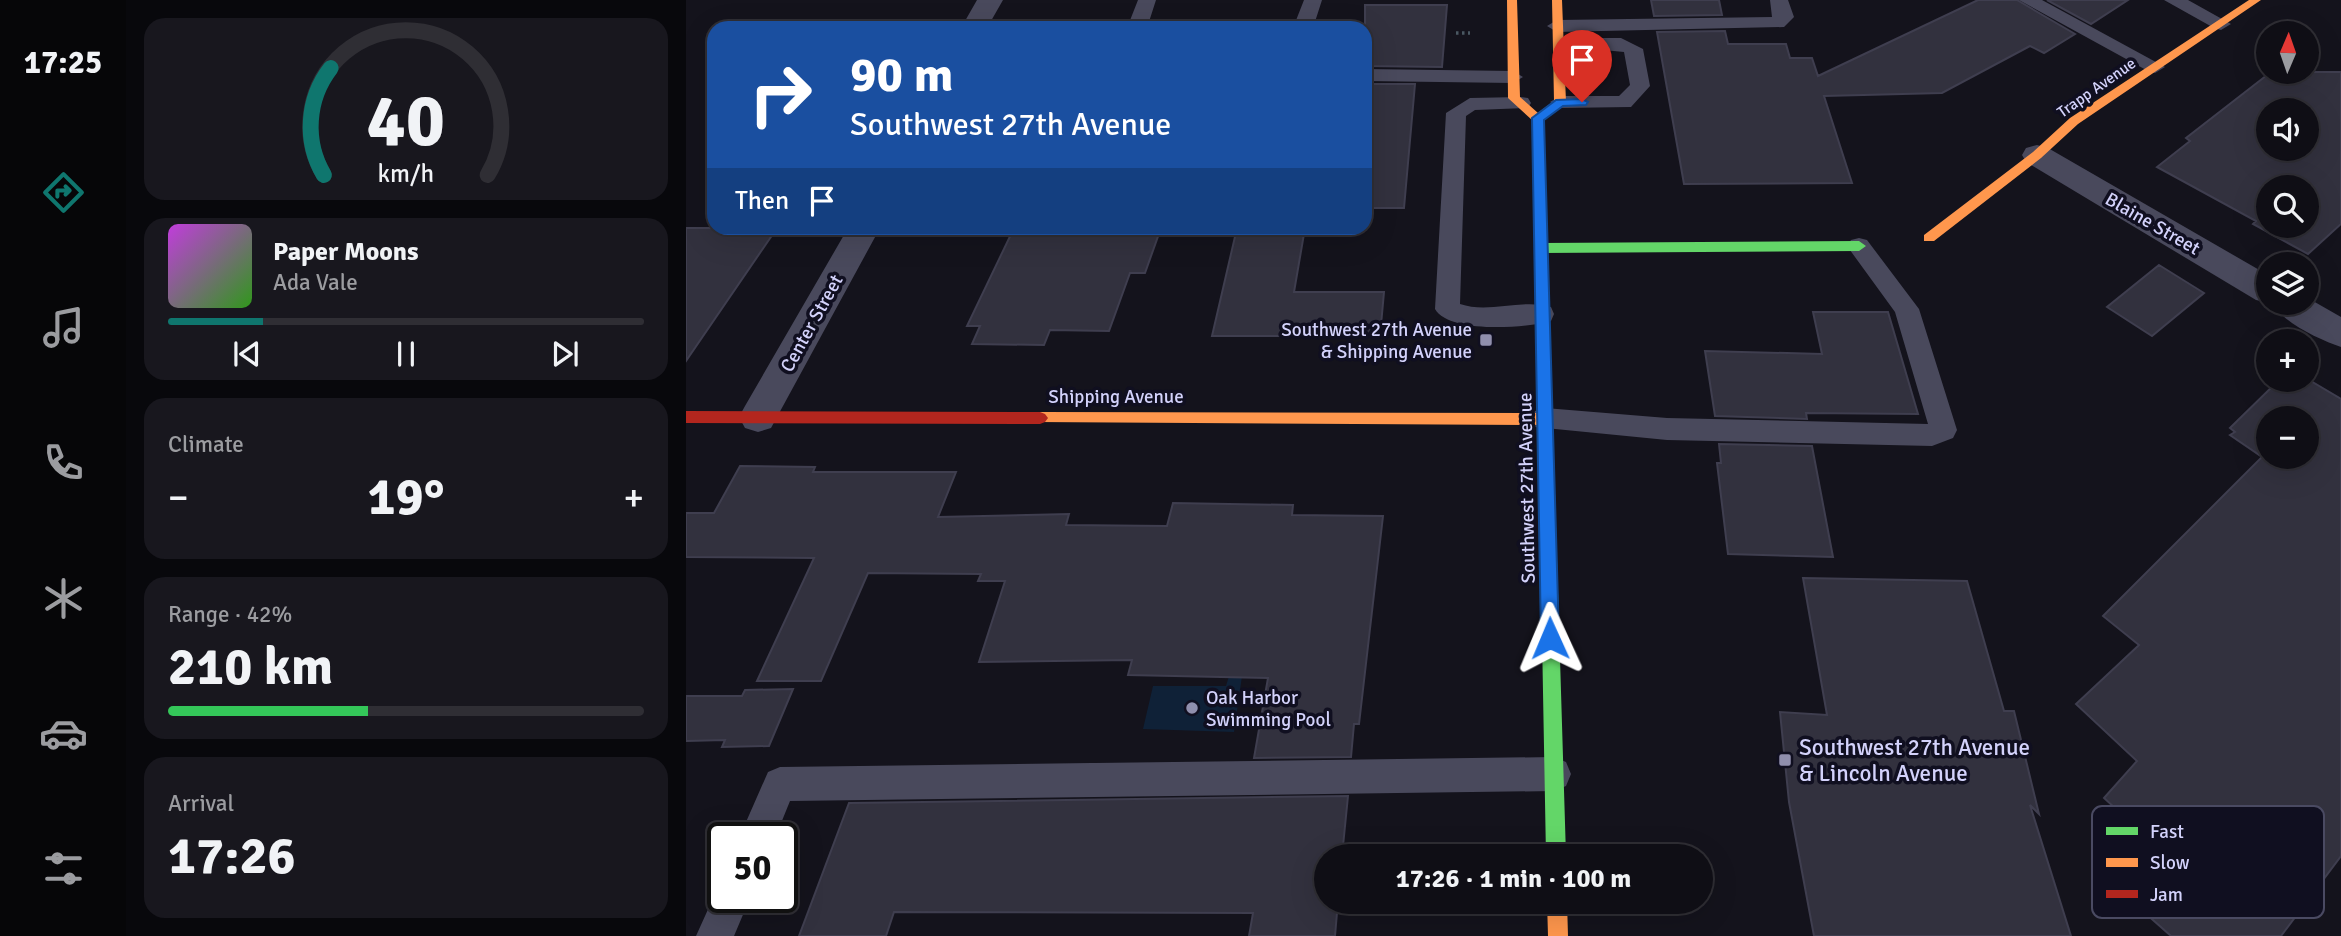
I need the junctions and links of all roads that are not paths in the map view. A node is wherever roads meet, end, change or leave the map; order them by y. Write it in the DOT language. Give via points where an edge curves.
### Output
graph roads {
  1 [pos="990,0"];
  2 [pos="1147,0"];
  3 [pos="1313,0"];
  4 [pos="1512,0"];
  5 [pos="1557,0"];
  6 [pos="1779,0"];
  7 [pos="2028,0"];
  8 [pos="2173,0"];
  9 [pos="2256,0"];
  10 [pos="978,21"];
  11 [pos="1140,21"];
  12 [pos="1306,21"];
  13 [pos="2221,24"];
  14 [pos="1558,35"];
  15 [pos="2155,67"];
  16 [pos="1372,75"];
  17 [pos="1513,77"];
  18 [pos="1560,102"];
  19 [pos="1529,111"];
  20 [pos="2037,155"];
  21 [pos="860,235"];
  22 [pos="1929,238"];
  23 [pos="1859,246"];
  24 [pos="1541,248"];
  25 [pos="2256,284"];
  26 [pos="1542,314"];
  27 [pos="2309,315"];
  28 [pos="2341,334"];
  29 [pos="686,417"];
  30 [pos="758,417"];
  31 [pos="1545,419"];
  32 [pos="1554,774"];
  33 [pos="764,822"];
  34 [pos="1556,844"];
  35 [pos="725,913"];
  36 [pos="1557,914"];
  37 [pos="715,936"];
  38 [pos="1558,936"];
  1 -- 10 [label="street"];
  2 -- 11 [label="lane"];
  3 -- 12 [label="lane"];
  4 -- 17 [label="street, Southwest 27th Avenue"];
  5 -- 14 [label="street"];
  6 -- 14 [label="lane" via="1784,17 1777,23"];
  7 -- 15 [label="lane"];
  8 -- 13 [label="lane"];
  9 -- 13 [label="street, Trapp Avenue"];
  13 -- 15 [label="street, Trapp Avenue"];
  14 -- 18 [label="street"];
  14 -- 18 [label="lane" via="1633,49 1640,86 1624,102"];
  15 -- 20 [label="street, Trapp Avenue" via="2074,121"];
  16 -- 17 [label="lane"];
  17 -- 19 [label="street, Southwest 27th Avenue" via="1514,97"];
  18 -- 19 [label="street"];
  19 -- 24 [label="street, Southwest 27th Avenue"];
  19 -- 26 [label="lane" via="1470,104 1456,113 1447,309 1474,316"];
  20 -- 22 [label="street, Trapp Avenue"];
  20 -- 25 [label="street, Blaine Street"];
  21 -- 30 [label="street, Center Street"];
  23 -- 24 [label="street"];
  23 -- 31 [label="lane" via="1907,309 1943,430 1932,435 1667,429"];
  24 -- 26 [label="street, Southwest 27th Avenue"];
  26 -- 31 [label="street, Southwest 27th Avenue"];
  27 -- 28 [label="street"];
  29 -- 30 [label="street, Shipping Avenue"];
  30 -- 31 [label="street, Shipping Avenue"];
  31 -- 32 [label="street, Southwest 27th Avenue"];
  32 -- 33 [label="lane" via="780,784"];
  32 -- 34 [label="street, Southwest 27th Avenue"];
  35 -- 37 [label="lane"];
  36 -- 38 [label="street"];
}
